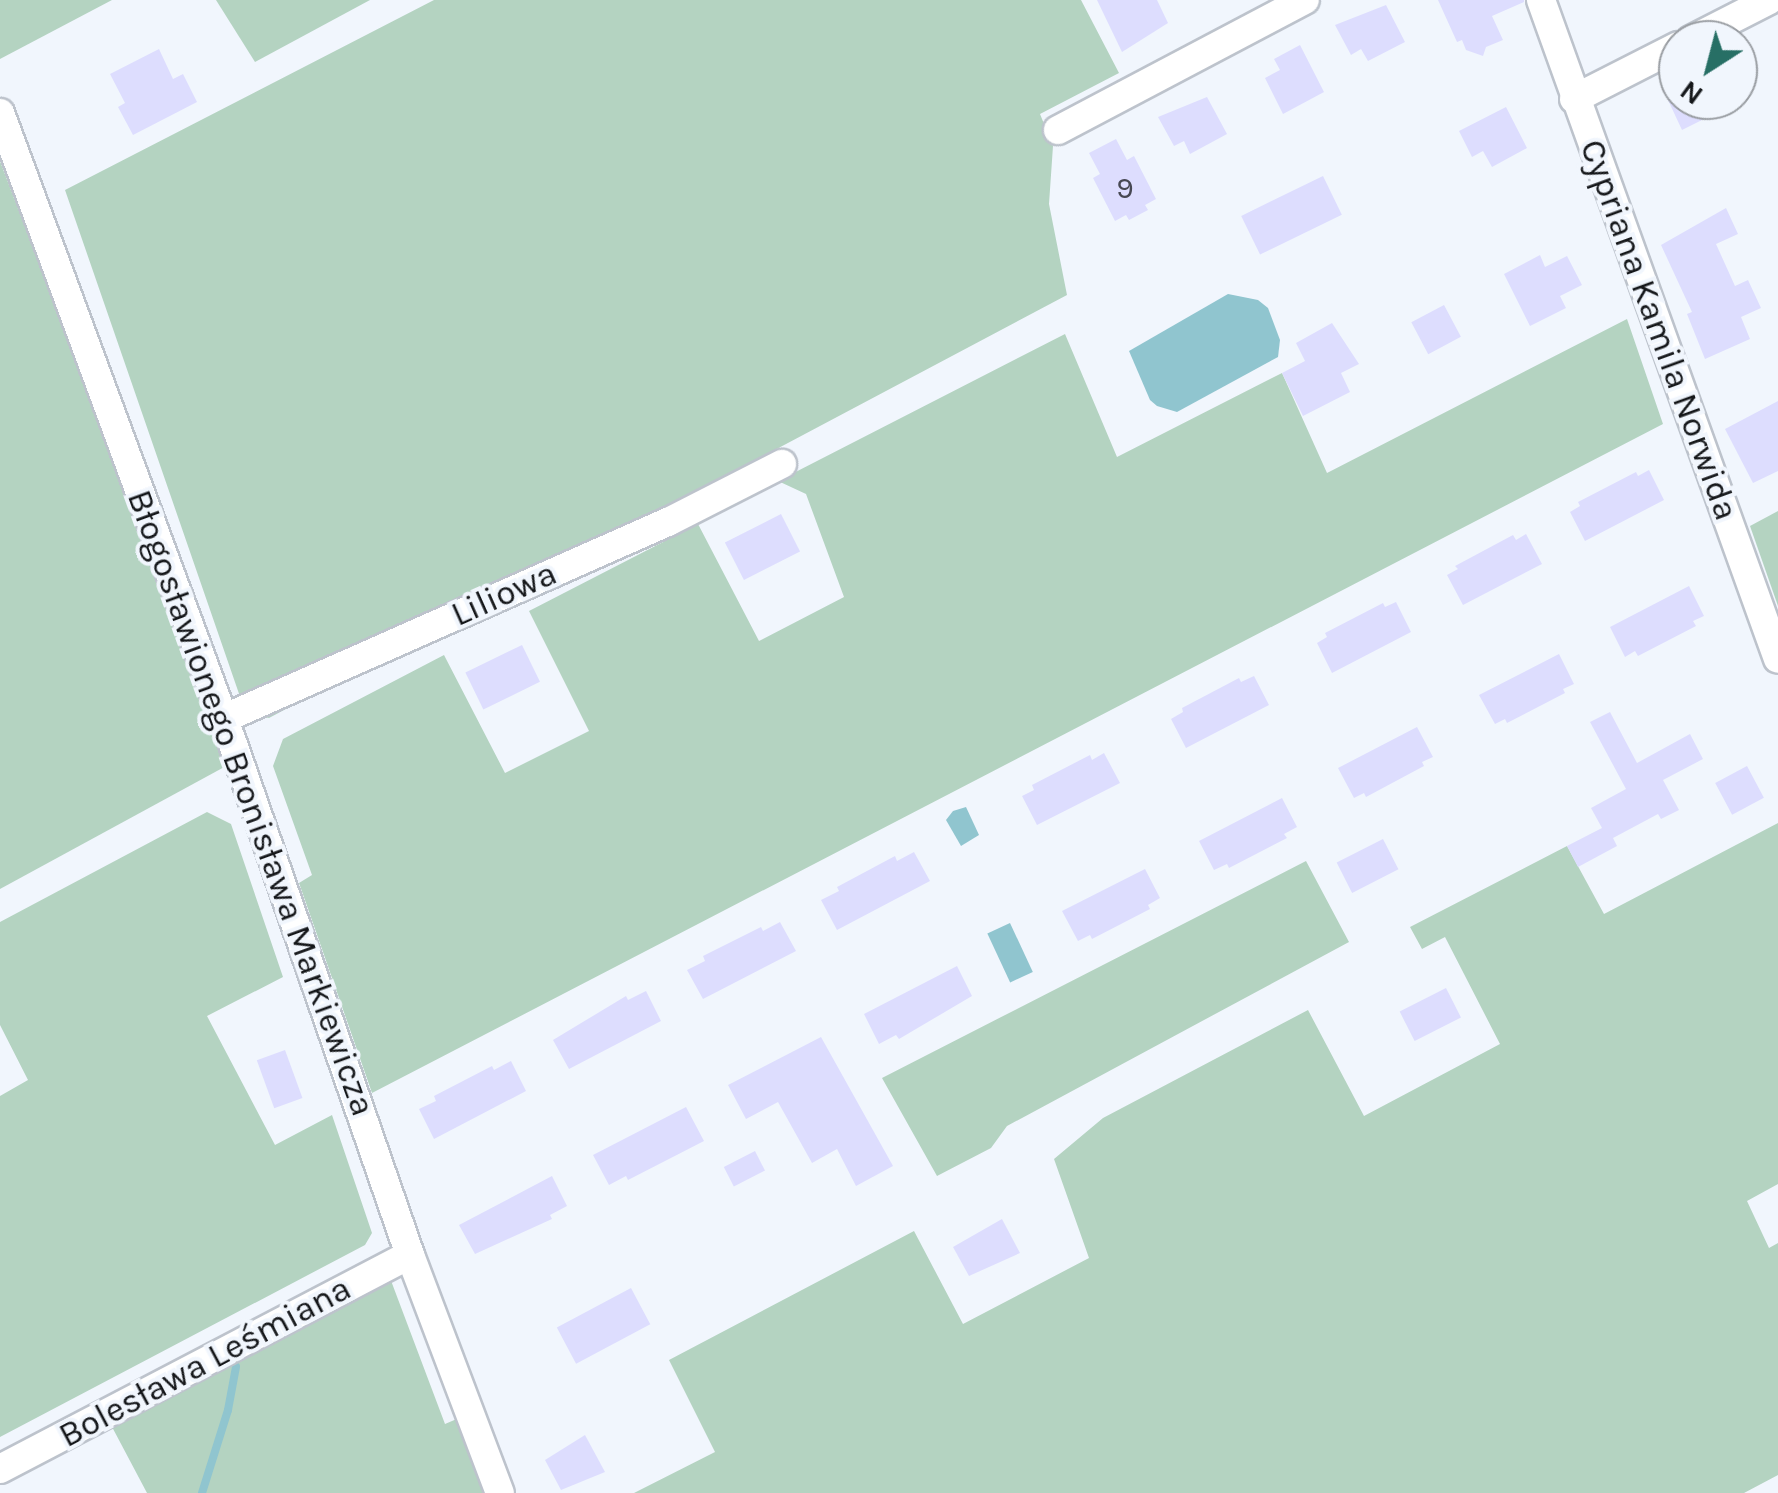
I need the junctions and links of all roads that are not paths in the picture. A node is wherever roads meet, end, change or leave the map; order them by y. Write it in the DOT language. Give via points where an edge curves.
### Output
graph roads {
  1 [pos="1305,0"];
  2 [pos="1541,0"];
  3 [pos="1769,0"];
  4 [pos="1730,20"];
  5 [pos="1658,56"];
  6 [pos="1574,100"];
  7 [pos="0,113"];
  8 [pos="1058,130"];
  9 [pos="782,464"];
  10 [pos="1778,659"];
  11 [pos="223,719"];
  12 [pos="410,1254"];
  13 [pos="0,1468"];
  14 [pos="500,1493"];
  1 -- 8 [label="street"];
  2 -- 6 [label="street, Cypriana Kamila Norwida"];
  3 -- 4 [label="street"];
  5 -- 6 [label="street"];
  6 -- 10 [label="street, Cypriana Kamila Norwida"];
  7 -- 11 [label="street, Błogosławionego Bronisława Markiewicza"];
  9 -- 11 [label="street, Liliowa" via="668,522"];
  11 -- 12 [label="street, Błogosławionego Bronisława Markiewicza"];
  12 -- 13 [label="street, Bolesława Leśmiana"];
  12 -- 14 [label="street, Błogosławionego Bronisława Markiewicza"];
}
